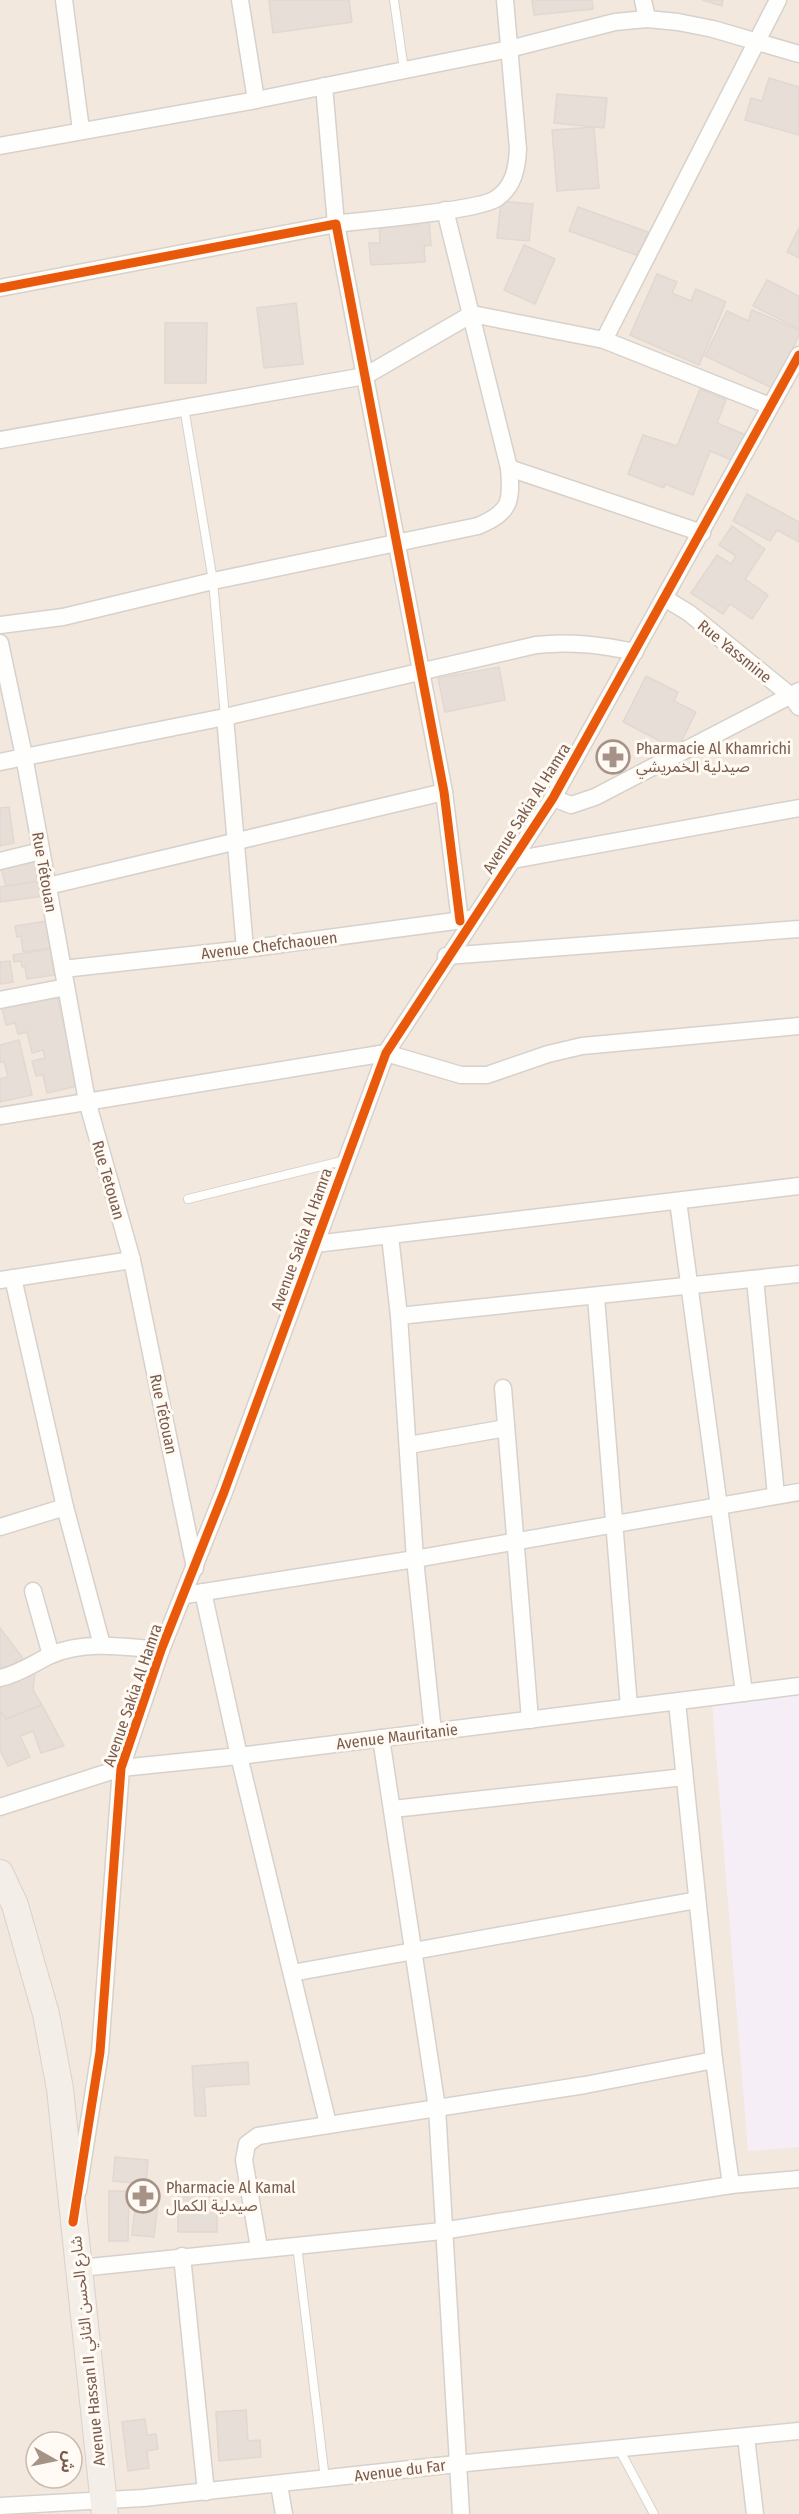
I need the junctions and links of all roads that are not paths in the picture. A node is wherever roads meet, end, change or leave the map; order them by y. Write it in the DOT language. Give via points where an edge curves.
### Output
graph roads {
  1 [pos="64,0"];
  2 [pos="240,0"];
  3 [pos="394,0"];
  4 [pos="505,0"];
  5 [pos="643,0"];
  6 [pos="778,0"];
  7 [pos="647,19"];
  8 [pos="757,42"];
  9 [pos="509,49"];
  10 [pos="799,54"];
  11 [pos="404,70"];
  12 [pos="324,86"];
  13 [pos="255,100"];
  14 [pos="81,130"];
  15 [pos="0,146"];
  16 [pos="445,210"];
  17 [pos="336,224"];
  18 [pos="0,288"];
  19 [pos="472,314"];
  20 [pos="604,340"];
  21 [pos="799,355"];
  22 [pos="365,376"];
  23 [pos="770,406"];
  24 [pos="184,407"];
  25 [pos="0,440"];
  26 [pos="508,468"];
  27 [pos="702,533"];
  28 [pos="395,543"];
  29 [pos="213,581"];
  30 [pos="666,599"];
  31 [pos="0,625"];
  32 [pos="0,644"];
  33 [pos="635,652"];
  34 [pos="419,672"];
  35 [pos="796,698"];
  36 [pos="225,717"];
  37 [pos="24,756"];
  38 [pos="0,762"];
  39 [pos="444,792"];
  40 [pos="553,798"];
  41 [pos="799,808"];
  42 [pos="235,842"];
  43 [pos="41,851"];
  44 [pos="513,860"];
  45 [pos="0,861"];
  46 [pos="48,886"];
  47 [pos="467,920"];
  48 [pos="799,929"];
  49 [pos="245,949"];
  50 [pos="446,957"];
  51 [pos="63,969"];
  52 [pos="66,987"];
  53 [pos="0,1000"];
  54 [pos="799,1026"];
  55 [pos="386,1053"];
  56 [pos="87,1101"];
  57 [pos="0,1116"];
  58 [pos="346,1160"];
  59 [pos="799,1186"];
  60 [pos="188,1199"];
  61 [pos="678,1201"];
  62 [pos="390,1236"];
  63 [pos="315,1244"];
  64 [pos="132,1260"];
  65 [pos="799,1274"];
  66 [pos="6,1279"];
  67 [pos="755,1279"];
  68 [pos="689,1287"];
  69 [pos="596,1298"];
  70 [pos="399,1316"];
  71 [pos="503,1389"];
  72 [pos="506,1428"];
  73 [pos="409,1445"];
  74 [pos="799,1492"];
  75 [pos="776,1495"];
  76 [pos="718,1506"];
  77 [pos="65,1507"];
  78 [pos="614,1523"];
  79 [pos="0,1527"];
  80 [pos="514,1539"];
  81 [pos="415,1559"];
  82 [pos="195,1568"];
  83 [pos="33,1591"];
  84 [pos="203,1592"];
  85 [pos="185,1594"];
  86 [pos="102,1645"];
  87 [pos="161,1650"];
  88 [pos="51,1655"];
  89 [pos="0,1678"];
  90 [pos="799,1686"];
  91 [pos="744,1693"];
  92 [pos="677,1702"];
  93 [pos="629,1707"];
  94 [pos="530,1720"];
  95 [pos="433,1732"];
  96 [pos="381,1738"];
  97 [pos="239,1756"];
  98 [pos="121,1768"];
  99 [pos="684,1777"];
  100 [pos="0,1808"];
  101 [pos="393,1809"];
  102 [pos="0,1873"];
  103 [pos="697,1900"];
  104 [pos="415,1952"];
  105 [pos="292,1972"];
  106 [pos="714,2060"];
  107 [pos="437,2108"];
  108 [pos="328,2124"];
  109 [pos="799,2179"];
  110 [pos="730,2185"];
  111 [pos="73,2222"];
  112 [pos="442,2231"];
  113 [pos="297,2245"];
  114 [pos="259,2248"];
  115 [pos="182,2256"];
  116 [pos="80,2268"];
  117 [pos="799,2431"];
  118 [pos="746,2437"];
  119 [pos="619,2449"];
  120 [pos="456,2464"];
  121 [pos="325,2479"];
  122 [pos="279,2485"];
  123 [pos="206,2492"];
  124 [pos="0,2505"];
  125 [pos="104,2506"];
  126 [pos="284,2514"];
  127 [pos="461,2514"];
  128 [pos="654,2514"];
  129 [pos="754,2514"];
  1 -- 14 [label="street"];
  2 -- 13 [label="street"];
  3 -- 11 [label="lane"];
  4 -- 9 [label="street"];
  5 -- 7 [label="street"];
  6 -- 8 [label="street"];
  7 -- 8 [label="street" via="713,29"];
  7 -- 9 [label="street" via="615,22"];
  8 -- 10 [label="street"];
  8 -- 20 [label="street"];
  9 -- 11 [label="street"];
  9 -- 16 [label="street" via="517,168 509,187 495,200"];
  11 -- 12 [label="street"];
  12 -- 13 [label="street"];
  12 -- 17 [label="street"];
  13 -- 14 [label="street"];
  14 -- 15 [label="street"];
  16 -- 17 [label="street"];
  16 -- 19 [label="street"];
  17 -- 18 [label="street"];
  17 -- 22 [label="street"];
  19 -- 20 [label="street"];
  19 -- 22 [label="street"];
  19 -- 26 [label="street"];
  20 -- 23 [label="street"];
  21 -- 23 [label="street, Avenue Sakia Al Hamra"];
  22 -- 24 [label="street"];
  22 -- 28 [label="street"];
  23 -- 27 [label="street, Avenue Sakia Al Hamra"];
  24 -- 25 [label="street"];
  24 -- 29 [label="lane"];
  26 -- 27 [label="street"];
  26 -- 28 [label="street" via="511,492 506,509 497,518 478,526"];
  27 -- 30 [label="street, Avenue Sakia Al Hamra"];
  28 -- 29 [label="street"];
  28 -- 34 [label="street"];
  29 -- 31 [label="street" via="63,617"];
  29 -- 36 [label="lane"];
  30 -- 33 [label="street, Avenue Sakia Al Hamra"];
  30 -- 35 [label="street, Rue Yassmine"];
  32 -- 37 [label="street, Rue Tétouan"];
  33 -- 34 [label="street" via="565,642"];
  33 -- 40 [label="street, Avenue Sakia Al Hamra"];
  34 -- 36 [label="street"];
  34 -- 39 [label="street"];
  35 -- 40 [label="street" via="595,797 571,805"];
  36 -- 37 [label="street"];
  36 -- 42 [label="street"];
  37 -- 38 [label="street"];
  37 -- 43 [label="street, Rue Tétouan"];
  39 -- 42 [label="street"];
  39 -- 47 [label="street"];
  40 -- 44 [label="street, Avenue Sakia Al Hamra"];
  41 -- 44 [label="street"];
  42 -- 46 [label="street"];
  42 -- 49 [label="street"];
  43 -- 45 [label="street"];
  43 -- 46 [label="street, Rue Tétouan"];
  44 -- 47 [label="street, Avenue Sakia Al Hamra"];
  46 -- 51 [label="street, Rue Tétouan"];
  47 -- 49 [label="street, Avenue Chefchaouen"];
  47 -- 50 [label="street, Avenue Sakia Al Hamra"];
  48 -- 50 [label="street"];
  49 -- 51 [label="street, Avenue Chefchaouen"];
  50 -- 55 [label="street, Avenue Sakia Al Hamra"];
  51 -- 52 [label="street, Rue Tétouan"];
  52 -- 53 [label="street"];
  52 -- 56 [label="street, Rue Tétouan"];
  54 -- 55 [label="street" via="582,1046 487,1075 461,1075"];
  55 -- 56 [label="street"];
  55 -- 58 [label="street, Avenue Sakia Al Hamra"];
  56 -- 57 [label="street"];
  56 -- 64 [label="street, Rue Tetouan"];
  58 -- 60 [label="lane"];
  58 -- 63 [label="street, Avenue Sakia Al Hamra"];
  59 -- 61 [label="street"];
  61 -- 62 [label="street"];
  61 -- 68 [label="street"];
  62 -- 63 [label="street"];
  62 -- 70 [label="street"];
  63 -- 82 [label="street, Avenue Sakia Al Hamra"];
  64 -- 66 [label="street"];
  64 -- 82 [label="street, Rue Tétouan"];
  65 -- 67 [label="street"];
  66 -- 77 [label="street"];
  67 -- 68 [label="street"];
  67 -- 75 [label="street"];
  68 -- 69 [label="street"];
  68 -- 76 [label="street"];
  69 -- 70 [label="street"];
  69 -- 78 [label="street"];
  70 -- 73 [label="street"];
  71 -- 72 [label="street"];
  72 -- 73 [label="street"];
  72 -- 80 [label="street"];
  73 -- 81 [label="street"];
  74 -- 75 [label="street"];
  75 -- 76 [label="street"];
  76 -- 78 [label="street"];
  76 -- 91 [label="street"];
  77 -- 79 [label="street"];
  77 -- 86 [label="street"];
  78 -- 80 [label="street"];
  78 -- 93 [label="street"];
  80 -- 81 [label="street"];
  80 -- 94 [label="street"];
  81 -- 84 [label="street"];
  81 -- 95 [label="street"];
  82 -- 85 [label="street, Avenue Sakia Al Hamra"];
  83 -- 88 [label="street"];
  84 -- 85 [label="street"];
  84 -- 97 [label="street"];
  85 -- 87 [label="street, Avenue Sakia Al Hamra"];
  86 -- 87 [label="street"];
  86 -- 88 [label="street"];
  87 -- 98 [label="street, Avenue Sakia Al Hamra"];
  88 -- 89 [label="street"];
  90 -- 91 [label="street, Avenue Mauritanie"];
  91 -- 92 [label="street, Avenue Mauritanie"];
  92 -- 93 [label="street, Avenue Mauritanie"];
  92 -- 99 [label="street"];
  93 -- 94 [label="street, Avenue Mauritanie"];
  94 -- 95 [label="street, Avenue Mauritanie"];
  95 -- 96 [label="street, Avenue Mauritanie"];
  96 -- 97 [label="street, Avenue Mauritanie"];
  96 -- 101 [label="street"];
  97 -- 98 [label="street, Avenue Mauritanie"];
  97 -- 105 [label="street"];
  98 -- 100 [label="street, Avenue Mauritanie"];
  98 -- 111 [label="street, Avenue Sakia Al Hamra" via="100,2052"];
  99 -- 101 [label="street"];
  99 -- 103 [label="street"];
  101 -- 104 [label="street"];
  102 -- 111 [label="main road, Avenue Hassan II شارع الحسن الثاني" via="15,1905 46,2014 60,2089"];
  103 -- 104 [label="street"];
  103 -- 106 [label="street"];
  104 -- 105 [label="street"];
  104 -- 107 [label="street"];
  105 -- 108 [label="street"];
  106 -- 107 [label="street"];
  106 -- 110 [label="street"];
  107 -- 108 [label="street"];
  107 -- 112 [label="street"];
  108 -- 114 [label="street" via="258,2136 247,2144 244,2160"];
  109 -- 110 [label="street"];
  110 -- 112 [label="street"];
  111 -- 116 [label="main road, Avenue Hassan II شارع الحسن الثاني"];
  112 -- 113 [label="street"];
  112 -- 120 [label="street"];
  113 -- 114 [label="street"];
  113 -- 121 [label="lane"];
  114 -- 115 [label="street"];
  115 -- 116 [label="street"];
  115 -- 123 [label="street"];
  116 -- 125 [label="main road, Avenue Hassan II شارع الحسن الثاني"];
  117 -- 118 [label="street, Avenue du Far"];
  118 -- 119 [label="street, Avenue du Far"];
  118 -- 129 [label="street"];
  119 -- 120 [label="street, Avenue du Far"];
  119 -- 128 [label="lane"];
  120 -- 121 [label="street, Avenue du Far"];
  120 -- 127 [label="street"];
  121 -- 122 [label="street, Avenue du Far"];
  122 -- 123 [label="street, Avenue du Far"];
  122 -- 126 [label="street"];
  123 -- 125 [label="street, Avenue du Far"];
  124 -- 125 [label="street, Avenue du Far"];
}
